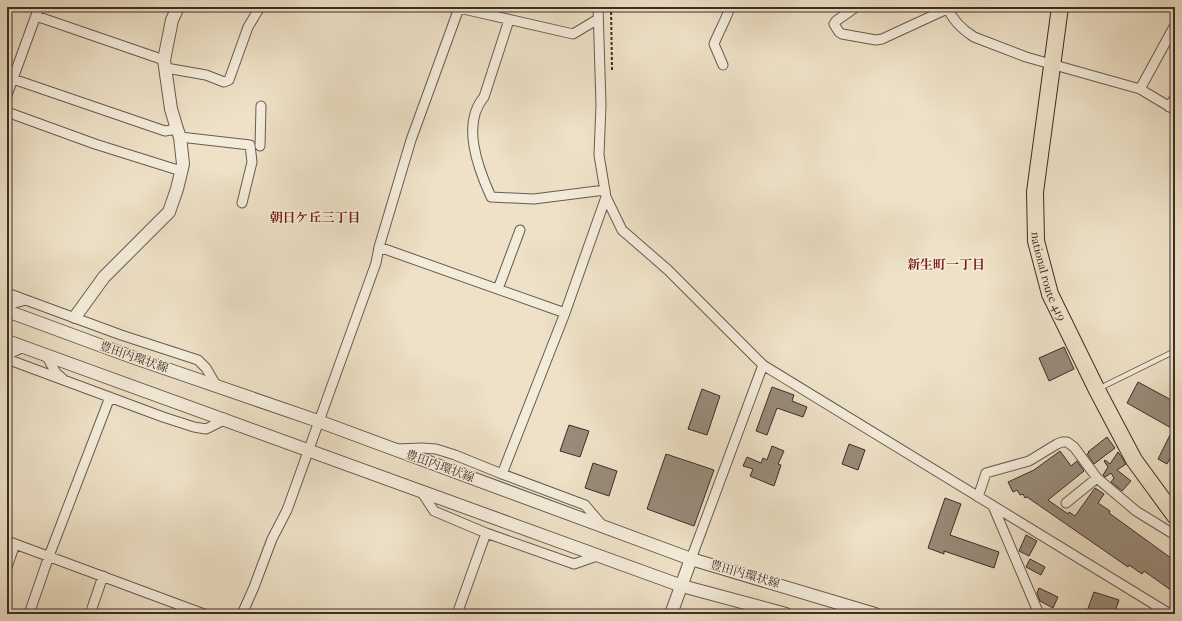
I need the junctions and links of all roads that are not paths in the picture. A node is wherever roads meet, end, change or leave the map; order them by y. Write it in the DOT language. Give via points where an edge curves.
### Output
graph roads {
  1 [pos="178,7"];
  2 [pos="260,7"];
  3 [pos="598,7"];
  4 [pos="730,7"];
  5 [pos="856,7"];
  6 [pos="1060,7"];
  7 [pos="947,8"];
  8 [pos="37,12"];
  9 [pos="598,19"];
  10 [pos="509,20"];
  11 [pos="1175,26"];
  12 [pos="165,64"];
  13 [pos="723,65"];
  14 [pos="1051,65"];
  15 [pos="13,78"];
  16 [pos="1140,89"];
  17 [pos="7,95"];
  18 [pos="1175,97"];
  19 [pos="261,106"];
  20 [pos="1172,108"];
  21 [pos="7,112"];
  22 [pos="178,133"];
  23 [pos="250,145"];
  24 [pos="181,171"];
  25 [pos="605,193"];
  26 [pos="242,203"];
  27 [pos="520,230"];
  28 [pos="379,247"];
  29 [pos="498,289"];
  30 [pos="7,293"];
  31 [pos="26,300"];
  32 [pos="7,305"];
  33 [pos="7,310"];
  34 [pos="565,313"];
  35 [pos="75,317"];
  36 [pos="7,341"];
  37 [pos="24,347"];
  38 [pos="1175,351"];
  39 [pos="7,353"];
  40 [pos="46,355"];
  41 [pos="7,359"];
  42 [pos="763,365"];
  43 [pos="67,381"];
  44 [pos="216,385"];
  45 [pos="1097,390"];
  46 [pos="110,397"];
  47 [pos="224,418"];
  48 [pos="318,421"];
  49 [pos="393,449"];
  50 [pos="309,451"];
  51 [pos="502,474"];
  52 [pos="1097,478"];
  53 [pos="421,491"];
  54 [pos="978,496"];
  55 [pos="1066,503"];
  56 [pos="993,506"];
  57 [pos="1175,516"];
  58 [pos="602,526"];
  59 [pos="486,533"];
  60 [pos="1175,535"];
  61 [pos="11,543"];
  62 [pos="49,556"];
  63 [pos="597,556"];
  64 [pos="691,559"];
  65 [pos="7,567"];
  66 [pos="103,576"];
  67 [pos="682,586"];
  68 [pos="760,611"];
  69 [pos="29,614"];
  70 [pos="90,614"];
  71 [pos="204,614"];
  72 [pos="242,614"];
  73 [pos="457,614"];
  74 [pos="671,614"];
  75 [pos="786,614"];
  76 [pos="875,614"];
  77 [pos="1038,614"];
  78 [pos="1170,614"];
  1 -- 12 [label="street" via="172,20"];
  2 -- 12 [label="street" via="248,27 229,80 224,82"];
  3 -- 9 [label="street"];
  4 -- 13 [label="street" via="714,44"];
  5 -- 7 [label="street" via="834,24 842,34 876,40"];
  6 -- 14 [label="highway, national route 419"];
  7 -- 14 [label="street" via="966,32 974,37"];
  8 -- 12 [label="street"];
  8 -- 15 [label="street"];
  9 -- 10 [label="street" via="574,34"];
  9 -- 25 [label="street" via="601,105 599,155"];
  10 -- 25 [label="street" via="484,97 477,105 472,130 480,171 491,197 534,199"];
  10 -- 28 [label="street" via="459,8 411,140"];
  11 -- 16 [label="street"];
  12 -- 22 [label="street" via="171,109"];
  14 -- 16 [label="street"];
  14 -- 45 [label="highway, national route 419" via="1035,192 1036,241 1050,294"];
  15 -- 17 [label="street"];
  15 -- 22 [label="street" via="165,131"];
  16 -- 20 [label="street"];
  18 -- 20 [label="street"];
  19 -- 23 [label="street" via="264,146"];
  21 -- 24 [label="street"];
  22 -- 23 [label="street"];
  22 -- 24 [label="street" via="183,164"];
  23 -- 26 [label="street" via="252,162"];
  24 -- 35 [label="street" via="169,212 104,277"];
  25 -- 34 [label="street"];
  25 -- 42 [label="street" via="622,230 668,270"];
  27 -- 29 [label="street"];
  28 -- 29 [label="street"];
  28 -- 48 [label="street" via="376,263"];
  29 -- 34 [label="street"];
  30 -- 31 [label="street"];
  31 -- 32 [label="street"];
  31 -- 35 [label="street"];
  33 -- 44 [label="street, 豊田内環状線" via="132,357"];
  34 -- 51 [label="street"];
  35 -- 44 [label="street" via="198,360"];
  36 -- 37 [label="street"];
  37 -- 39 [label="street"];
  37 -- 40 [label="street"];
  38 -- 45 [label="lane"];
  40 -- 43 [label="street" via="56,373"];
  40 -- 47 [label="street"];
  41 -- 43 [label="street"];
  42 -- 54 [label="street"];
  42 -- 64 [label="street"];
  43 -- 46 [label="street"];
  44 -- 48 [label="street, 豊田内環状線"];
  45 -- 57 [label="highway, national route 419" via="1134,460"];
  46 -- 47 [label="street" via="194,427 206,429"];
  46 -- 62 [label="street"];
  47 -- 50 [label="street"];
  48 -- 49 [label="street, 豊田内環状線"];
  48 -- 50 [label="street"];
  49 -- 51 [label="street" via="436,449"];
  49 -- 58 [label="street, 豊田内環状線"];
  50 -- 53 [label="street"];
  50 -- 72 [label="street" via="287,510 272,539"];
  51 -- 58 [label="street" via="585,505"];
  52 -- 54 [label="street" via="1074,447 1062,442 1029,461 986,473"];
  52 -- 55 [label="street"];
  52 -- 60 [label="street" via="1136,511"];
  53 -- 59 [label="street" via="434,510"];
  53 -- 63 [label="street"];
  54 -- 56 [label="street"];
  56 -- 77 [label="street"];
  56 -- 78 [label="street"];
  58 -- 64 [label="street, 豊田内環状線"];
  59 -- 63 [label="street" via="574,564"];
  59 -- 73 [label="street"];
  61 -- 62 [label="street"];
  61 -- 65 [label="street"];
  62 -- 66 [label="street"];
  62 -- 69 [label="street"];
  63 -- 67 [label="street"];
  64 -- 67 [label="street"];
  64 -- 76 [label="street, 豊田内環状線"];
  66 -- 70 [label="street"];
  66 -- 71 [label="street"];
  67 -- 68 [label="street"];
  67 -- 74 [label="street"];
  68 -- 75 [label="street"];
}
